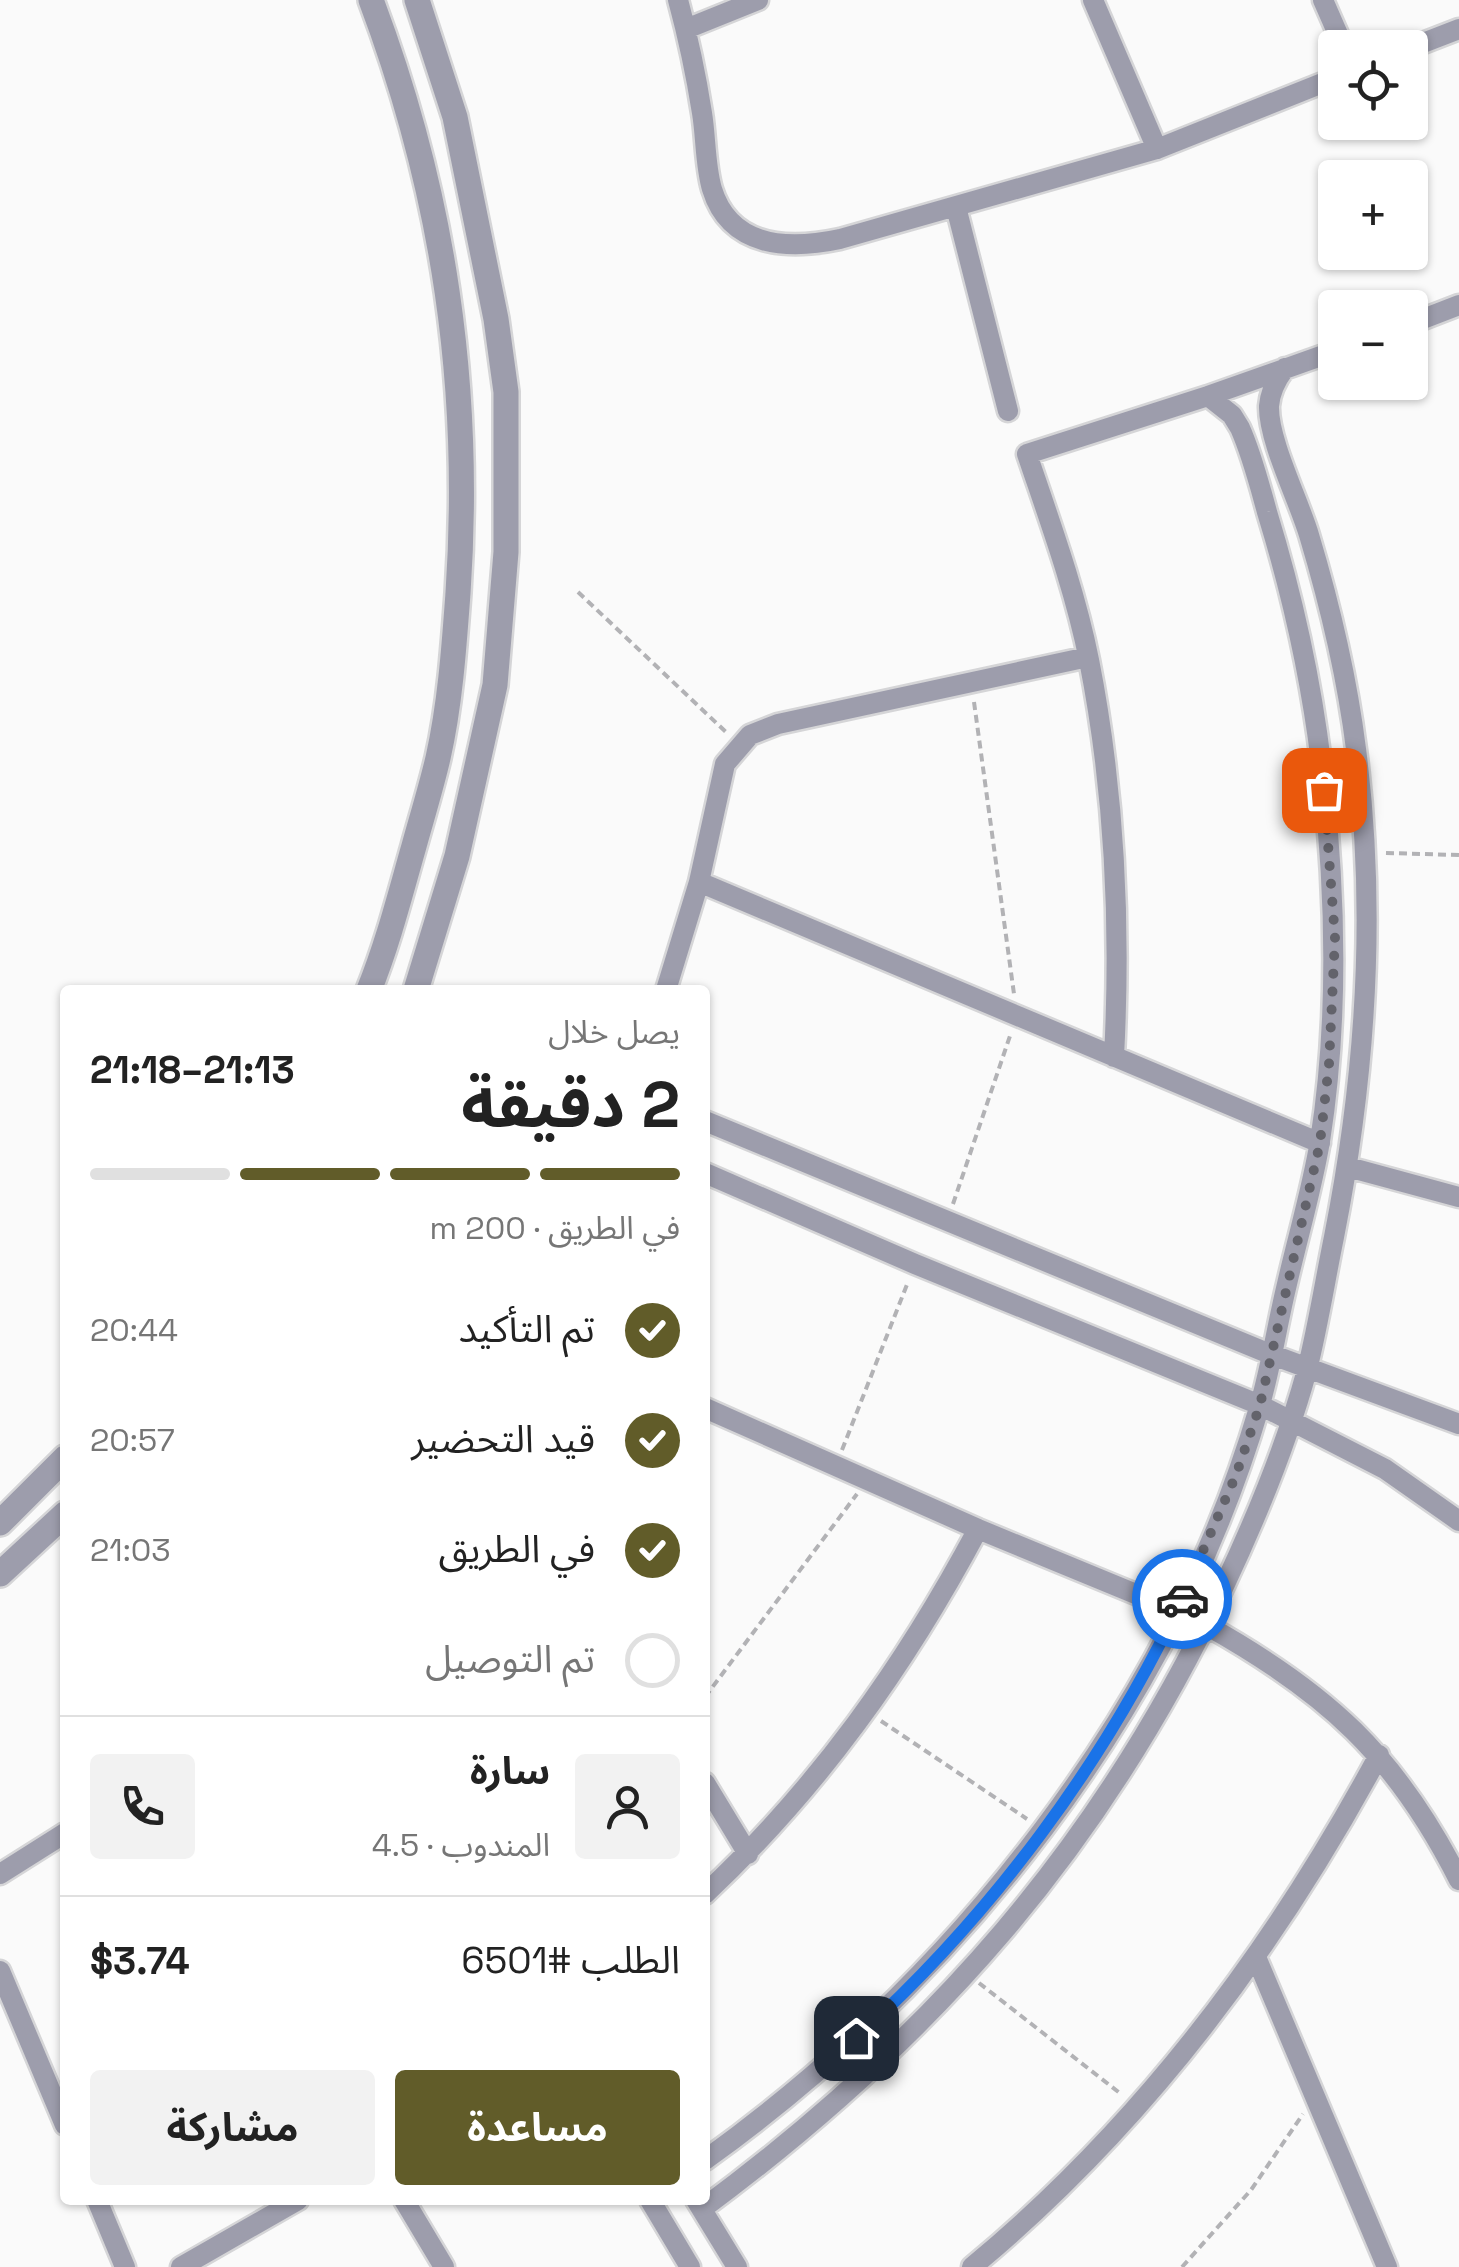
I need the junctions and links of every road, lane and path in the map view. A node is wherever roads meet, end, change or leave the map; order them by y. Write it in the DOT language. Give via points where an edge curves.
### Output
graph roads {
  1 [pos="371,0"];
  2 [pos="417,0"];
  3 [pos="678,0"];
  4 [pos="758,0"];
  5 [pos="1093,0"];
  6 [pos="1324,0"];
  7 [pos="686,29"];
  8 [pos="1459,29"];
  9 [pos="1336,30"];
  10 [pos="1428,41"];
  11 [pos="1318,85"];
  12 [pos="1157,149"];
  13 [pos="956,207"];
  14 [pos="1457,312"];
  15 [pos="1428,319"];
  16 [pos="1318,357"];
  17 [pos="1284,368"];
  18 [pos="1208,396"];
  19 [pos="1008,411"];
  20 [pos="1286,468"];
  21 [pos="1257,478"];
  22 [pos="578,592"];
  23 [pos="1088,656"];
  24 [pos="971,682"];
  25 [pos="739,744"];
  26 [pos="1366,853"];
  27 [pos="1459,855"];
  28 [pos="699,882"];
  29 [pos="371,985"];
  30 [pos="418,985"];
  31 [pos="668,985"];
  32 [pos="1017,1016"];
  33 [pos="1114,1057"];
  34 [pos="710,1123"];
  35 [pos="1320,1143"];
  36 [pos="1348,1167"];
  37 [pos="710,1175"];
  38 [pos="1459,1197"];
  39 [pos="947,1221"];
  40 [pos="915,1264"];
  41 [pos="1270,1354"];
  42 [pos="1307,1369"];
  43 [pos="1260,1405"];
  44 [pos="710,1410"];
  45 [pos="1290,1420"];
  46 [pos="1459,1424"];
  47 [pos="60,1463"];
  48 [pos="837,1465"];
  49 [pos="868,1478"];
  50 [pos="60,1519"];
  51 [pos="1459,1522"];
  52 [pos="0,1523"];
  53 [pos="978,1529"];
  54 [pos="0,1574"];
  55 [pos="1176,1611"];
  56 [pos="1206,1625"];
  57 [pos="710,1689"];
  58 [pos="867,1712"];
  59 [pos="1379,1755"];
  60 [pos="710,1791"];
  61 [pos="1043,1830"];
  62 [pos="60,1837"];
  63 [pos="748,1854"];
  64 [pos="0,1874"];
  65 [pos="1459,1880"];
  66 [pos="710,1889"];
  67 [pos="1256,1957"];
  68 [pos="0,1971"];
  69 [pos="968,1974"];
  70 [pos="1314,2096"];
  71 [pos="1136,2106"];
  72 [pos="60,2113"];
  73 [pos="710,2156"];
  74 [pos="710,2197"];
  75 [pos="99,2205"];
  76 [pos="289,2205"];
  77 [pos="407,2205"];
  78 [pos="653,2205"];
  79 [pos="699,2205"];
  80 [pos="977,2265"];
  81 [pos="125,2267"];
  82 [pos="182,2267"];
  83 [pos="444,2267"];
  84 [pos="690,2267"];
  85 [pos="736,2267"];
  86 [pos="1182,2267"];
  87 [pos="1387,2267"];
  1 -- 29 [label="street" via="412,123 442,247 459,381 463,510 438,758"];
  2 -- 30 [label="street" via="455,117 506,392 506,552 494,685 457,856"];
  3 -- 7 [label="street"];
  4 -- 7 [label="street"];
  5 -- 12 [label="street"];
  6 -- 9 [label="street"];
  7 -- 13 [label="street" via="712,188 740,229 775,245 806,246"];
  8 -- 10 [label="street"];
  11 -- 12 [label="street"];
  12 -- 13 [label="street"];
  13 -- 19 [label="street"];
  14 -- 15 [label="street"];
  16 -- 17 [label="street"];
  17 -- 18 [label="street"];
  17 -- 20 [label="street" via="1269,405"];
  18 -- 21 [label="street" via="1240,428"];
  18 -- 23 [label="street" via="1026,454"];
  20 -- 21 [label="street"];
  20 -- 26 [label="street" via="1337,640"];
  21 -- 35 [label="street" via="1314,697 1327,821 1335,938"];
  22 -- 25 [label="path"];
  23 -- 24 [label="street"];
  23 -- 33 [label="street" via="1116,859"];
  24 -- 25 [label="street" via="764,728"];
  24 -- 32 [label="path"];
  25 -- 28 [label="street" via="722,776"];
  26 -- 27 [label="path"];
  26 -- 36 [label="street" via="1366,1011"];
  28 -- 31 [label="street"];
  28 -- 32 [label="street"];
  32 -- 33 [label="street"];
  32 -- 39 [label="path"];
  33 -- 35 [label="street"];
  34 -- 39 [label="street"];
  35 -- 41 [label="street"];
  36 -- 38 [label="street"];
  36 -- 42 [label="street"];
  37 -- 40 [label="street"];
  39 -- 41 [label="street"];
  40 -- 43 [label="street"];
  40 -- 48 [label="path"];
  41 -- 42 [label="street"];
  41 -- 43 [label="street"];
  42 -- 45 [label="street"];
  42 -- 46 [label="street"];
  43 -- 45 [label="street"];
  43 -- 55 [label="street"];
  44 -- 48 [label="street"];
  45 -- 51 [label="street" via="1385,1469"];
  45 -- 56 [label="street"];
  47 -- 52 [label="street"];
  48 -- 49 [label="street"];
  49 -- 53 [label="street"];
  49 -- 57 [label="path"];
  50 -- 54 [label="street"];
  53 -- 55 [label="street"];
  53 -- 58 [label="street"];
  55 -- 61 [label="street" via="1128,1701"];
  56 -- 59 [label="street" via="1313,1693"];
  56 -- 69 [label="street" via="1122,1772"];
  58 -- 61 [label="path"];
  58 -- 63 [label="street"];
  59 -- 65 [label="street" via="1432,1827"];
  59 -- 67 [label="street"];
  60 -- 63 [label="street"];
  61 -- 73 [label="street" via="877,2019"];
  62 -- 64 [label="street"];
  63 -- 66 [label="street"];
  67 -- 70 [label="street"];
  67 -- 71 [label="street"];
  68 -- 72 [label="street"];
  69 -- 71 [label="path"];
  69 -- 74 [label="street" via="841,2100"];
  70 -- 86 [label="path" via="1251,2190"];
  70 -- 87 [label="street"];
  71 -- 80 [label="street"];
  75 -- 81 [label="street"];
  76 -- 82 [label="street"];
  77 -- 83 [label="street"];
  78 -- 84 [label="street"];
  79 -- 85 [label="street"];
}
